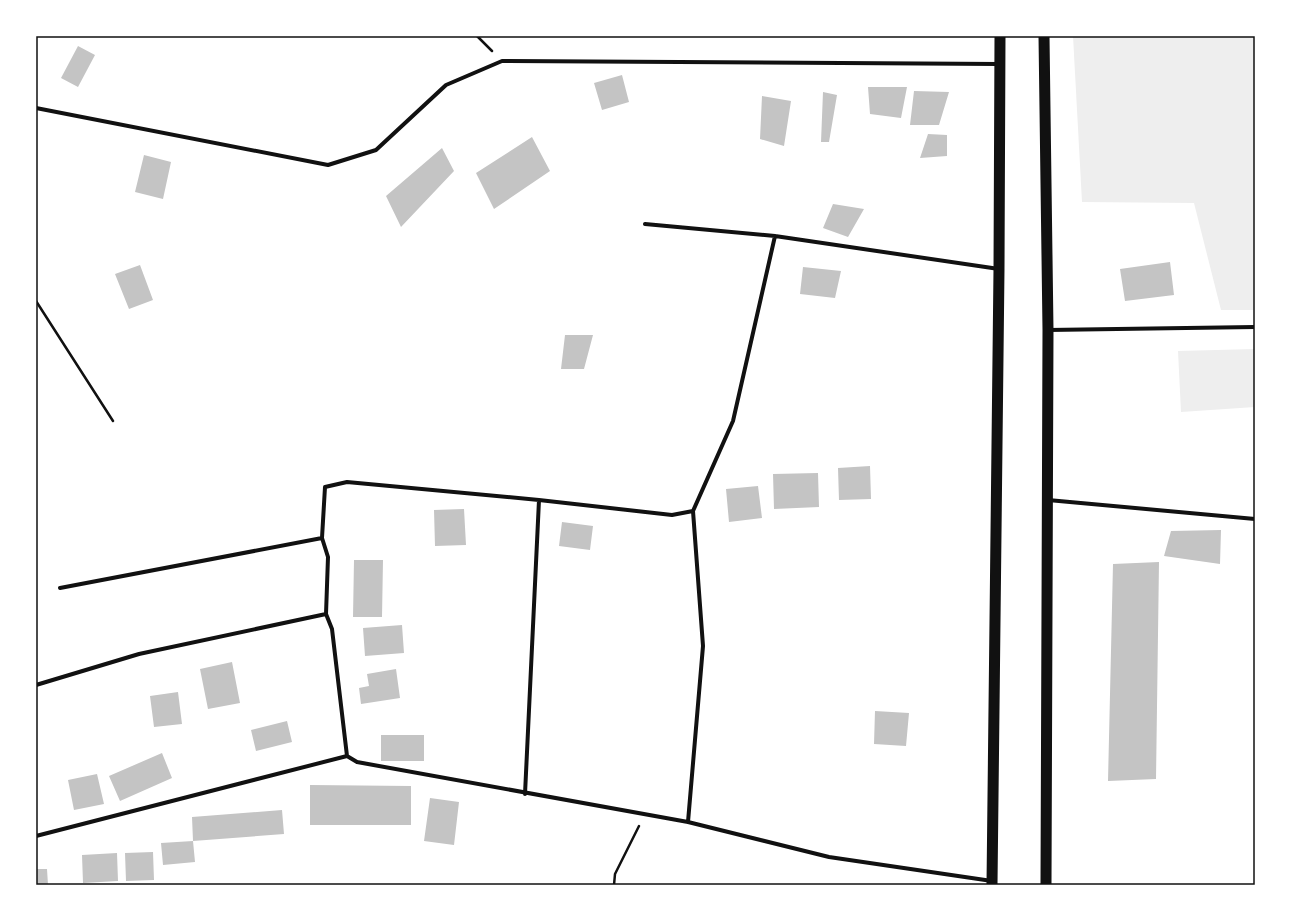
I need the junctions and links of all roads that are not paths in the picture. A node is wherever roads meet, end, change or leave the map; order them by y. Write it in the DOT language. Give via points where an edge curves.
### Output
graph roads {
  1 [pos="1000,36"];
  2 [pos="1044,36"];
  3 [pos="1000,64"];
  4 [pos="36,108"];
  5 [pos="645,224"];
  6 [pos="775,236"];
  7 [pos="999,269"];
  8 [pos="1255,327"];
  9 [pos="1048,330"];
  10 [pos="540,500"];
  11 [pos="1047,500"];
  12 [pos="693,511"];
  13 [pos="1255,519"];
  14 [pos="322,538"];
  15 [pos="60,588"];
  16 [pos="326,614"];
  17 [pos="36,685"];
  18 [pos="346,756"];
  19 [pos="525,794"];
  20 [pos="688,822"];
  21 [pos="36,836"];
  22 [pos="992,883"];
  23 [pos="1046,885"];
  1 -- 3 [label="highway"];
  2 -- 9 [label="highway"];
  3 -- 4 [label="street" via="502,61 446,85 376,150 328,165"];
  3 -- 7 [label="highway"];
  5 -- 6 [label="street"];
  6 -- 7 [label="street"];
  6 -- 12 [label="street" via="733,421"];
  7 -- 22 [label="highway"];
  8 -- 9 [label="street"];
  9 -- 11 [label="highway"];
  10 -- 12 [label="street" via="672,515"];
  10 -- 14 [label="street" via="347,482 325,487"];
  10 -- 19 [label="street"];
  11 -- 13 [label="street"];
  11 -- 23 [label="highway"];
  12 -- 20 [label="street" via="703,646"];
  14 -- 15 [label="street"];
  14 -- 16 [label="street" via="328,557"];
  16 -- 17 [label="street" via="139,654"];
  16 -- 18 [label="street" via="332,629"];
  18 -- 19 [label="street" via="357,762"];
  18 -- 21 [label="street"];
  19 -- 20 [label="street"];
  20 -- 22 [label="street" via="829,857"];
}
